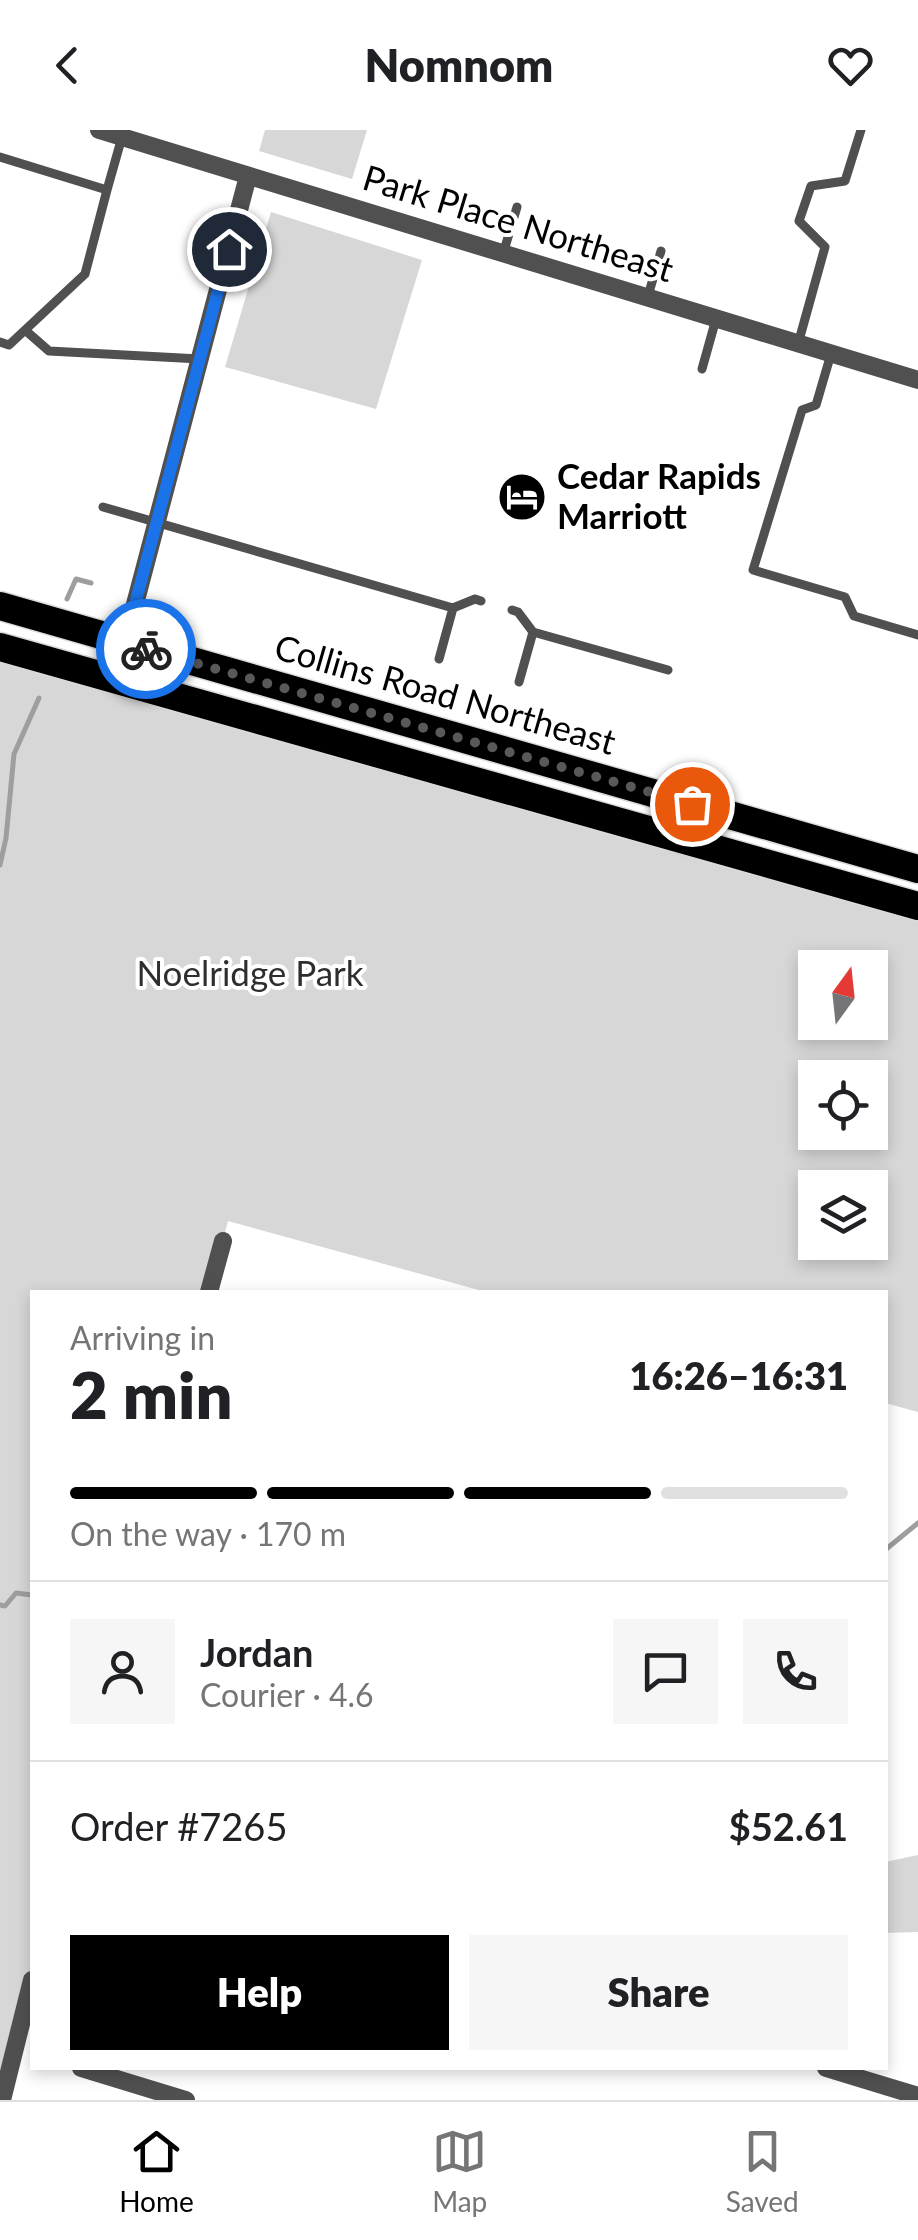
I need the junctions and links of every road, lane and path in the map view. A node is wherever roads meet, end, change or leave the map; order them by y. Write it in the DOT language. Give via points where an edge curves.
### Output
graph roads {
  1 [pos="98,130"];
  2 [pos="861,130"];
  3 [pos="122,137"];
  4 [pos="0,157"];
  5 [pos="248,176"];
  6 [pos="107,190"];
  7 [pos="517,207"];
  8 [pos="661,251"];
  9 [pos="503,254"];
  10 [pos="648,298"];
  11 [pos="716,320"];
  12 [pos="25,330"];
  13 [pos="0,342"];
  14 [pos="798,344"];
  15 [pos="831,354"];
  16 [pos="200,359"];
  17 [pos="702,369"];
  18 [pos="918,380"];
  19 [pos="103,507"];
  20 [pos="157,522"];
  21 [pos="481,601"];
  22 [pos="0,606"];
  23 [pos="453,608"];
  24 [pos="512,610"];
  25 [pos="0,630"];
  26 [pos="533,632"];
  27 [pos="918,635"];
  28 [pos="125,642"];
  29 [pos="0,646"];
  30 [pos="439,659"];
  31 [pos="668,670"];
  32 [pos="519,682"];
  33 [pos="918,868"];
  34 [pos="918,906"];
  35 [pos="222,1241"];
  36 [pos="210,1290"];
  37 [pos="30,1998"];
  38 [pos="24,2050"];
  39 [pos="88,2070"];
  40 [pos="833,2070"];
  41 [pos="918,2096"];
  42 [pos="2,2100"];
  43 [pos="186,2100"];
  1 -- 3 [label="street, Park Place Northeast"];
  2 -- 14 [label="lane" via="846,180 811,186 800,221 825,247"];
  3 -- 5 [label="street, Park Place Northeast"];
  3 -- 6 [label="lane"];
  4 -- 6 [label="lane"];
  5 -- 9 [label="street, Park Place Northeast"];
  5 -- 16 [label="street"];
  6 -- 12 [label="lane" via="85,274"];
  7 -- 9 [label="lane"];
  8 -- 10 [label="lane"];
  9 -- 10 [label="street, Park Place Northeast"];
  10 -- 11 [label="street, Park Place Northeast"];
  11 -- 14 [label="street, Park Place Northeast"];
  11 -- 17 [label="lane"];
  12 -- 13 [label="lane" via="9,345"];
  12 -- 16 [label="lane" via="49,351"];
  14 -- 15 [label="street, Park Place Northeast"];
  15 -- 18 [label="street, Park Place Northeast"];
  15 -- 27 [label="lane" via="816,406 802,410 753,570 845,597 854,616"];
  16 -- 20 [label="street"];
  19 -- 20 [label="lane"];
  20 -- 23 [label="lane"];
  20 -- 28 [label="street"];
  21 -- 23 [label="lane"];
  22 -- 28 [label="highway, Collins Road Northeast"];
  23 -- 30 [label="lane"];
  24 -- 26 [label="lane"];
  25 -- 28 [label="highway, Collins Road Northeast" via="104,658"];
  26 -- 31 [label="lane"];
  26 -- 32 [label="lane"];
  28 -- 33 [label="highway, Collins Road Northeast"];
  29 -- 34 [label="highway, Collins Road Northeast"];
  35 -- 36 [label="street"];
  37 -- 38 [label="street"];
  38 -- 42 [label="street"];
  39 -- 43 [label="street"];
  40 -- 41 [label="street"];
}
